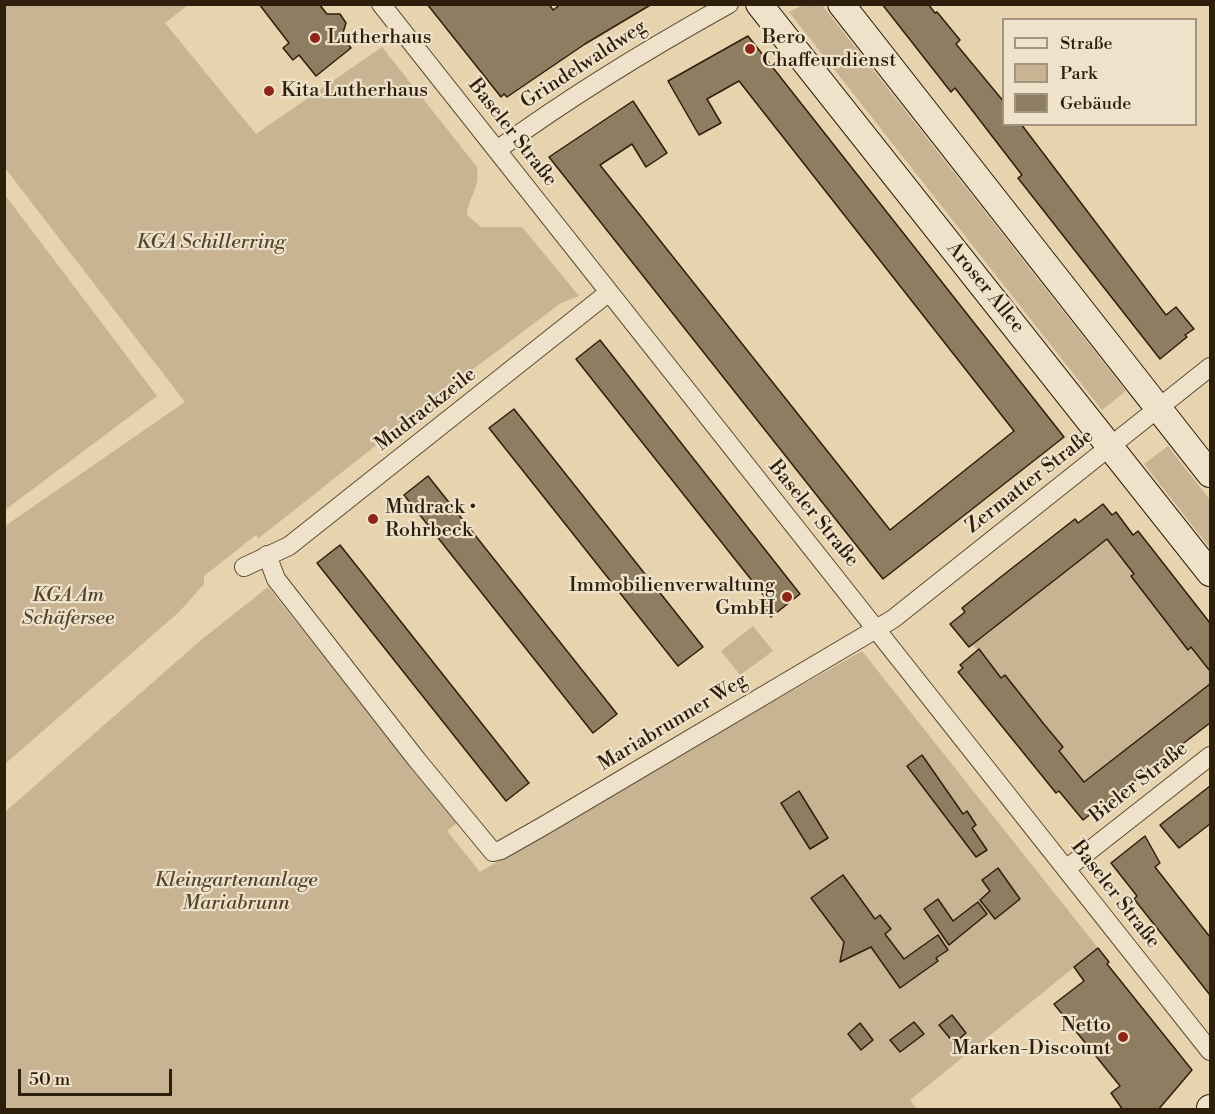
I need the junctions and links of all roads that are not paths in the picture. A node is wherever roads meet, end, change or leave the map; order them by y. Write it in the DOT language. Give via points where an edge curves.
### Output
graph roads {
  1 [pos="381,4"];
  2 [pos="729,4"];
  3 [pos="759,4"];
  4 [pos="841,4"];
  5 [pos="497,150"];
  6 [pos="608,293"];
  7 [pos="1210,367"];
  8 [pos="1159,408"];
  9 [pos="1111,446"];
  10 [pos="1210,474"];
  11 [pos="267,555"];
  12 [pos="244,567"];
  13 [pos="1210,573"];
  14 [pos="875,629"];
  15 [pos="1210,756"];
  16 [pos="1066,868"];
  17 [pos="1210,1051"];
  1 -- 5 [label="street, Baseler Straße"];
  2 -- 5 [label="street, Grindelwaldweg" via="560,104"];
  3 -- 9 [label="main road, Aroser Allee"];
  4 -- 8 [label="main road"];
  5 -- 6 [label="street, Baseler Straße"];
  6 -- 11 [label="street, Mudrackzeile" via="289,546"];
  6 -- 14 [label="street, Baseler Straße"];
  7 -- 8 [label="street, Zermatter Straße"];
  8 -- 9 [label="street, Zermatter Straße"];
  8 -- 10 [label="main road"];
  9 -- 13 [label="main road, Aroser Allee"];
  9 -- 14 [label="street, Zermatter Straße"];
  11 -- 12 [label="street, Mudrackzeile"];
  11 -- 14 [label="street, Mariabrunner Weg" via="276,579 493,852"];
  14 -- 16 [label="street, Baseler Straße"];
  15 -- 16 [label="street, Bieler Straße"];
  16 -- 17 [label="street, Baseler Straße"];
}
